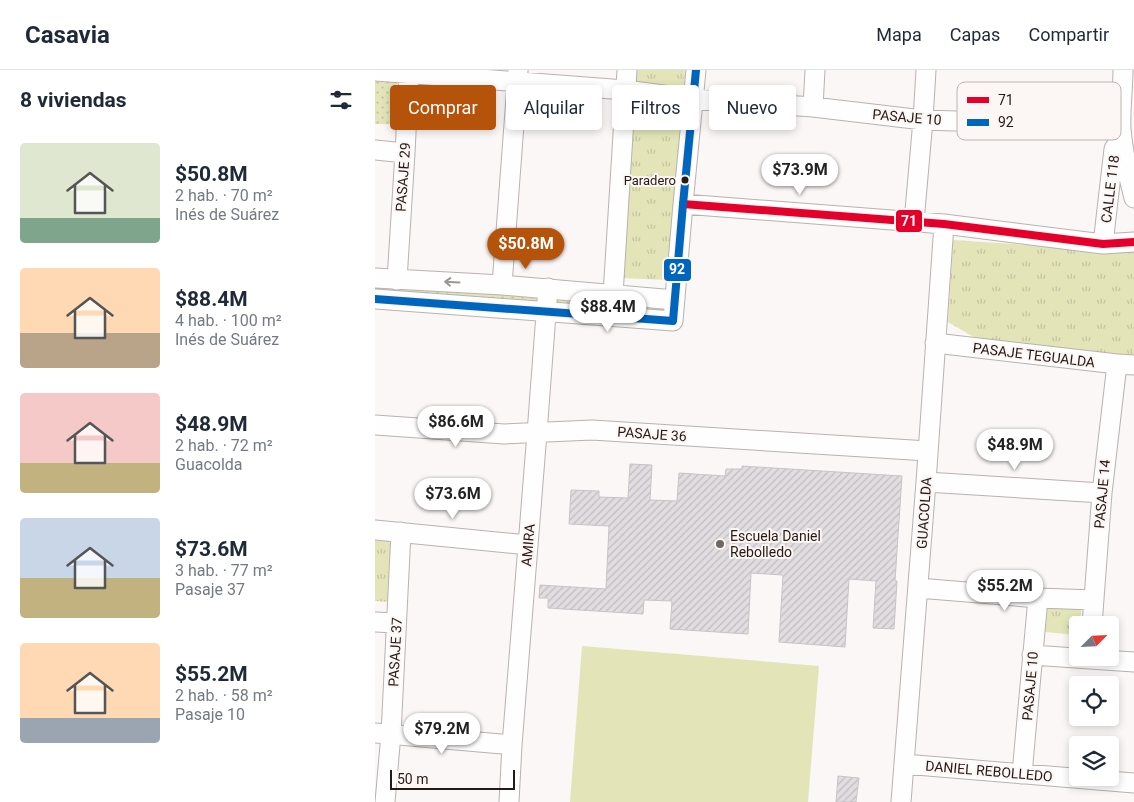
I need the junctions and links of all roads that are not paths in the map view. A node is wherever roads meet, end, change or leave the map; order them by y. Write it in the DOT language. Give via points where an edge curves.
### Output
graph roads {
  1 [pos="627,70"];
  2 [pos="696,70"];
  3 [pos="815,70"];
  4 [pos="926,70"];
  5 [pos="1123,70"];
  6 [pos="375,71"];
  7 [pos="409,74"];
  8 [pos="517,76"];
  9 [pos="626,85"];
  10 [pos="695,85"];
  11 [pos="612,88"];
  12 [pos="699,99"];
  13 [pos="813,107"];
  14 [pos="923,120"];
  15 [pos="957,122"];
  16 [pos="623,130"];
  17 [pos="691,130"];
  18 [pos="1122,131"];
  19 [pos="1118,140"];
  20 [pos="375,150"];
  21 [pos="405,153"];
  22 [pos="1134,198"];
  23 [pos="683,204"];
  24 [pos="914,222"];
  25 [pos="944,224"];
  26 [pos="1134,242"];
  27 [pos="1103,244"];
  28 [pos="375,278"];
  29 [pos="397,280"];
  30 [pos="503,285"];
  31 [pos="548,288"];
  32 [pos="613,295"];
  33 [pos="375,299"];
  34 [pos="675,300"];
  35 [pos="546,312"];
  36 [pos="935,343"];
  37 [pos="1125,365"];
  38 [pos="375,425"];
  39 [pos="537,434"];
  40 [pos="928,451"];
  41 [pos="926,482"];
  42 [pos="1101,493"];
  43 [pos="375,530"];
  44 [pos="401,532"];
  45 [pos="528,545"];
  46 [pos="918,588"];
  47 [pos="1038,598"];
  48 [pos="1094,600"];
  49 [pos="1093,616"];
  50 [pos="375,622"];
  51 [pos="396,623"];
  52 [pos="1032,655"];
  53 [pos="1069,657"];
  54 [pos="1119,661"];
  55 [pos="1134,662"];
  56 [pos="383,733"];
  57 [pos="512,745"];
  58 [pos="904,764"];
  59 [pos="1022,774"];
  60 [pos="1134,783"];
  61 [pos="385,802"];
  62 [pos="509,802"];
  63 [pos="901,802"];
  1 -- 9 [label="street"];
  2 -- 10 [label="street"];
  3 -- 13 [label="street"];
  4 -- 14 [label="street"];
  5 -- 18 [label="street, CALLE 118"];
  6 -- 7 [label="street, PASAJE 10"];
  7 -- 8 [label="street, PASAJE 10"];
  7 -- 21 [label="street, PASAJE 29"];
  8 -- 11 [label="street, PASAJE 10"];
  8 -- 30 [label="street"];
  12 -- 13 [label="street, PASAJE 10"];
  13 -- 14 [label="street, PASAJE 10"];
  14 -- 15 [label="street, PASAJE 10"];
  14 -- 24 [label="street"];
  16 -- 32 [label="street"];
  17 -- 23 [label="street"];
  18 -- 22 [label="street" via="1126,168"];
  19 -- 27 [label="street, CALLE 118" via="1114,149"];
  20 -- 21 [label="street"];
  21 -- 29 [label="street, PASAJE 29"];
  23 -- 24 [label="street"];
  23 -- 34 [label="street"];
  24 -- 25 [label="street"];
  25 -- 27 [label="street"];
  25 -- 36 [label="street, GUACOLDA"];
  26 -- 27 [label="street"];
  28 -- 29 [label="street"];
  30 -- 29 [label="street, one-way"];
  30 -- 31 [label="street"];
  31 -- 32 [label="street"];
  31 -- 35 [label="street, AMIRA"];
  32 -- 34 [label="street"];
  33 -- 35 [label="street"];
  34 -- 35 [label="street" via="673,321"];
  35 -- 39 [label="street, AMIRA"];
  36 -- 37 [label="street, PASAJE TEGUALDA"];
  36 -- 40 [label="street, GUACOLDA"];
  37 -- 42 [label="street, PASAJE 14"];
  38 -- 39 [label="street, PASAJE 36"];
  39 -- 40 [label="street, PASAJE 36" via="592,430"];
  39 -- 45 [label="street, AMIRA"];
  40 -- 41 [label="street, GUACOLDA"];
  41 -- 42 [label="street"];
  41 -- 46 [label="street, GUACOLDA"];
  42 -- 48 [label="street, PASAJE 14"];
  43 -- 44 [label="street"];
  44 -- 45 [label="street"];
  44 -- 51 [label="street, PASAJE 37"];
  45 -- 57 [label="street, AMIRA"];
  46 -- 47 [label="street"];
  46 -- 58 [label="street, GUACOLDA"];
  47 -- 48 [label="street"];
  47 -- 52 [label="street, PASAJE 10"];
  48 -- 49 [label="street, PASAJE 14"];
  50 -- 51 [label="street"];
  51 -- 56 [label="street, PASAJE 37"];
  52 -- 53 [label="street"];
  52 -- 59 [label="street, PASAJE 10"];
  54 -- 55 [label="street"];
  56 -- 57 [label="street"];
  56 -- 61 [label="street, PASAJE 37"];
  57 -- 62 [label="street, AMIRA"];
  58 -- 59 [label="street, DANIEL REBOLLEDO"];
  58 -- 63 [label="street, GUACOLDA"];
  59 -- 60 [label="street, DANIEL REBOLLEDO"];
}
